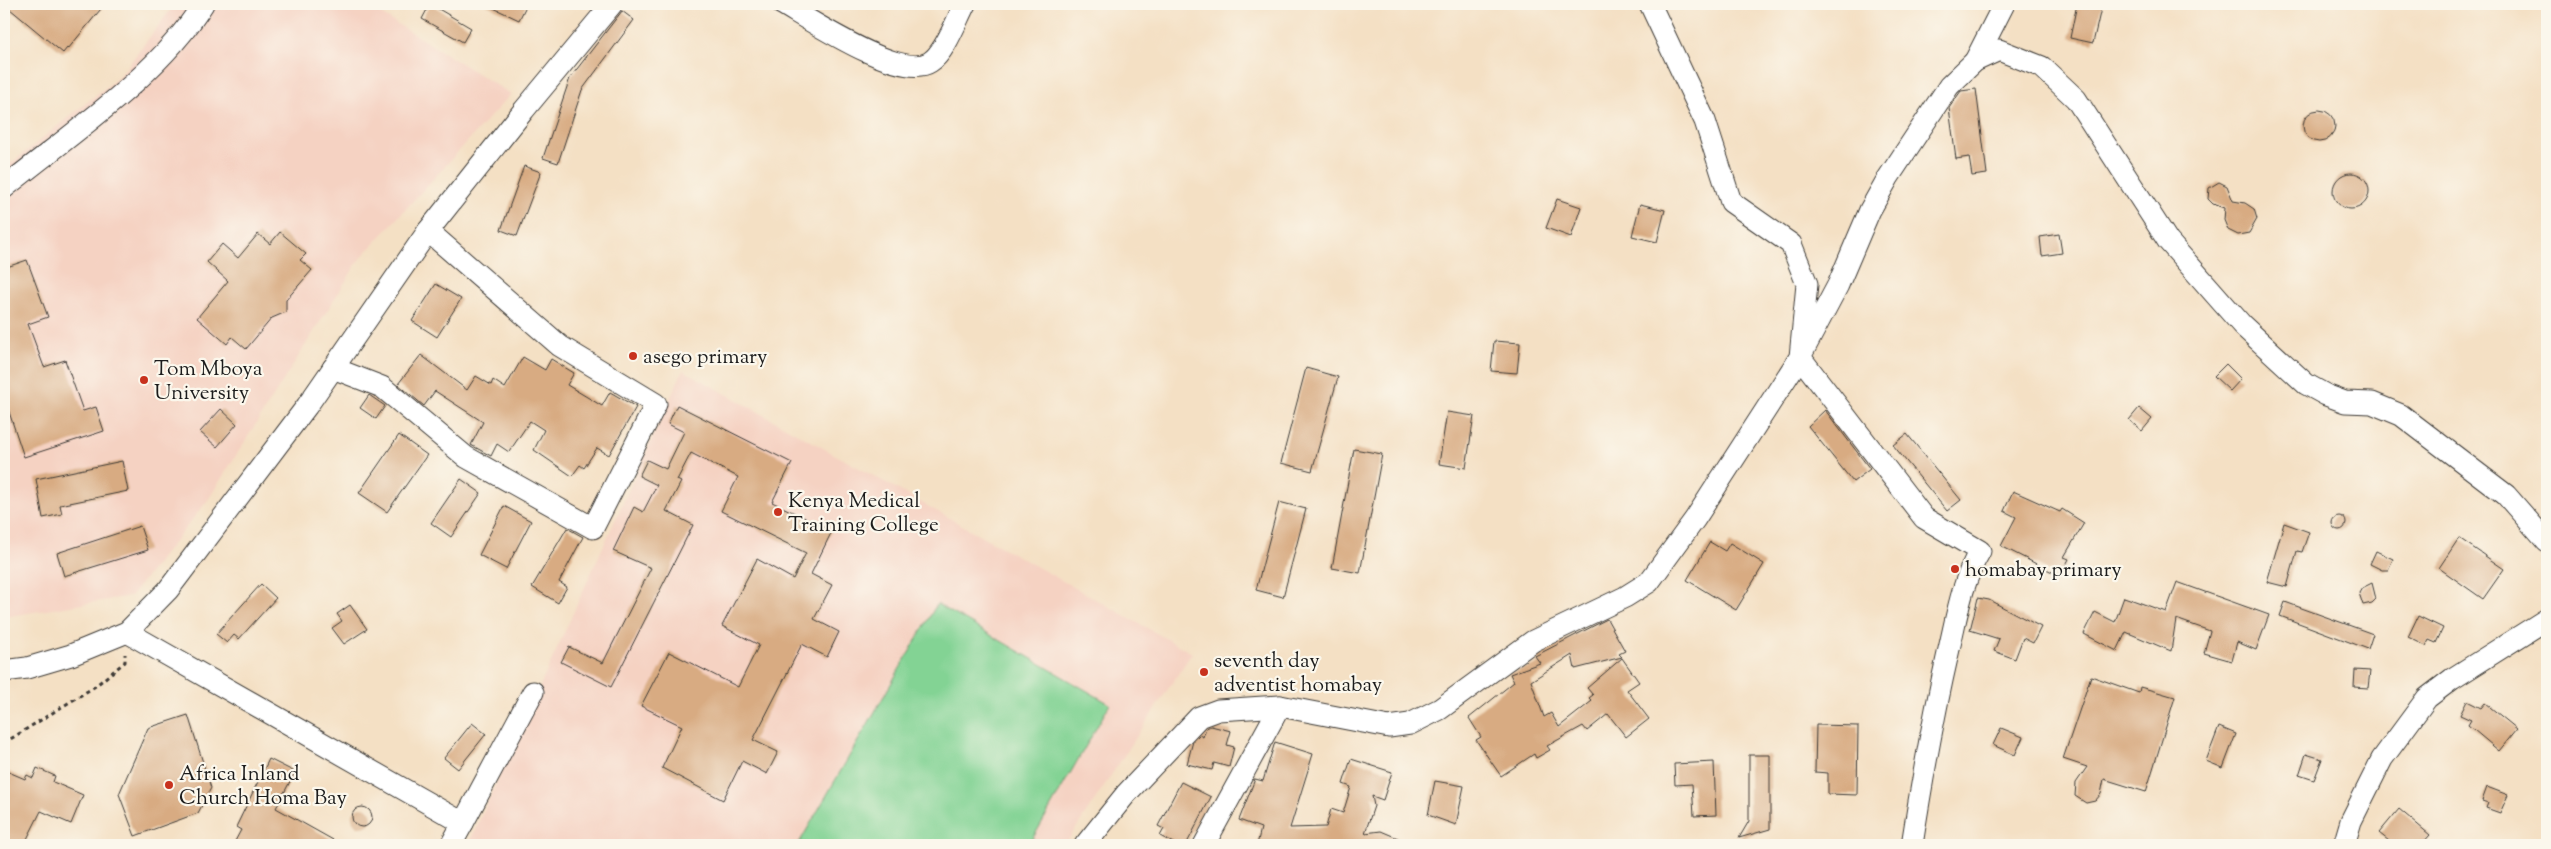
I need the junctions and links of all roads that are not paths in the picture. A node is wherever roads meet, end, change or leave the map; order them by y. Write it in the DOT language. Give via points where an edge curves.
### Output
graph roads {
  1 [pos="203,4"];
  2 [pos="612,4"];
  3 [pos="782,4"];
  4 [pos="965,4"];
  5 [pos="1650,4"];
  6 [pos="2004,4"];
  7 [pos="1975,61"];
  8 [pos="4,188"];
  9 [pos="428,232"];
  10 [pos="1800,357"];
  11 [pos="333,368"];
  12 [pos="2547,542"];
  13 [pos="2547,619"];
  14 [pos="127,632"];
  15 [pos="4,671"];
  16 [pos="533,692"];
  17 [pos="1280,706"];
  18 [pos="463,823"];
  19 [pos="451,845"];
  20 [pos="1086,845"];
  21 [pos="1204,845"];
  22 [pos="1912,845"];
  23 [pos="2344,845"];
  1 -- 8 [label="street" via="196,16 129,87"];
  2 -- 9 [label="street"];
  3 -- 4 [label="street" via="868,53 910,67 930,62 946,42"];
  5 -- 10 [label="street" via="1705,121 1731,202 1791,244 1807,284"];
  6 -- 7 [label="street"];
  7 -- 10 [label="street" via="1950,86 1888,178"];
  7 -- 12 [label="street" via="1998,50 2042,67 2076,100 2168,241 2242,325 2306,384 2345,402 2372,403 2401,415 2506,495"];
  9 -- 11 [label="street"];
  9 -- 11 [label="street" via="560,346 656,404 593,528 466,457 382,387"];
  10 -- 17 [label="street" via="1695,519 1649,582 1625,598 1533,641 1440,709 1410,724 1389,727"];
  10 -- 22 [label="street" via="1924,518 1980,551 1967,572 1961,594 1940,686"];
  11 -- 14 [label="street" via="168,590"];
  13 -- 23 [label="street" via="2427,698 2382,759 2350,821"];
  14 -- 15 [label="street" via="71,655"];
  14 -- 18 [label="street"];
  16 -- 18 [label="street"];
  17 -- 20 [label="street" via="1218,710 1199,717 1126,794"];
  17 -- 21 [label="street"];
  18 -- 19 [label="street"];
}
